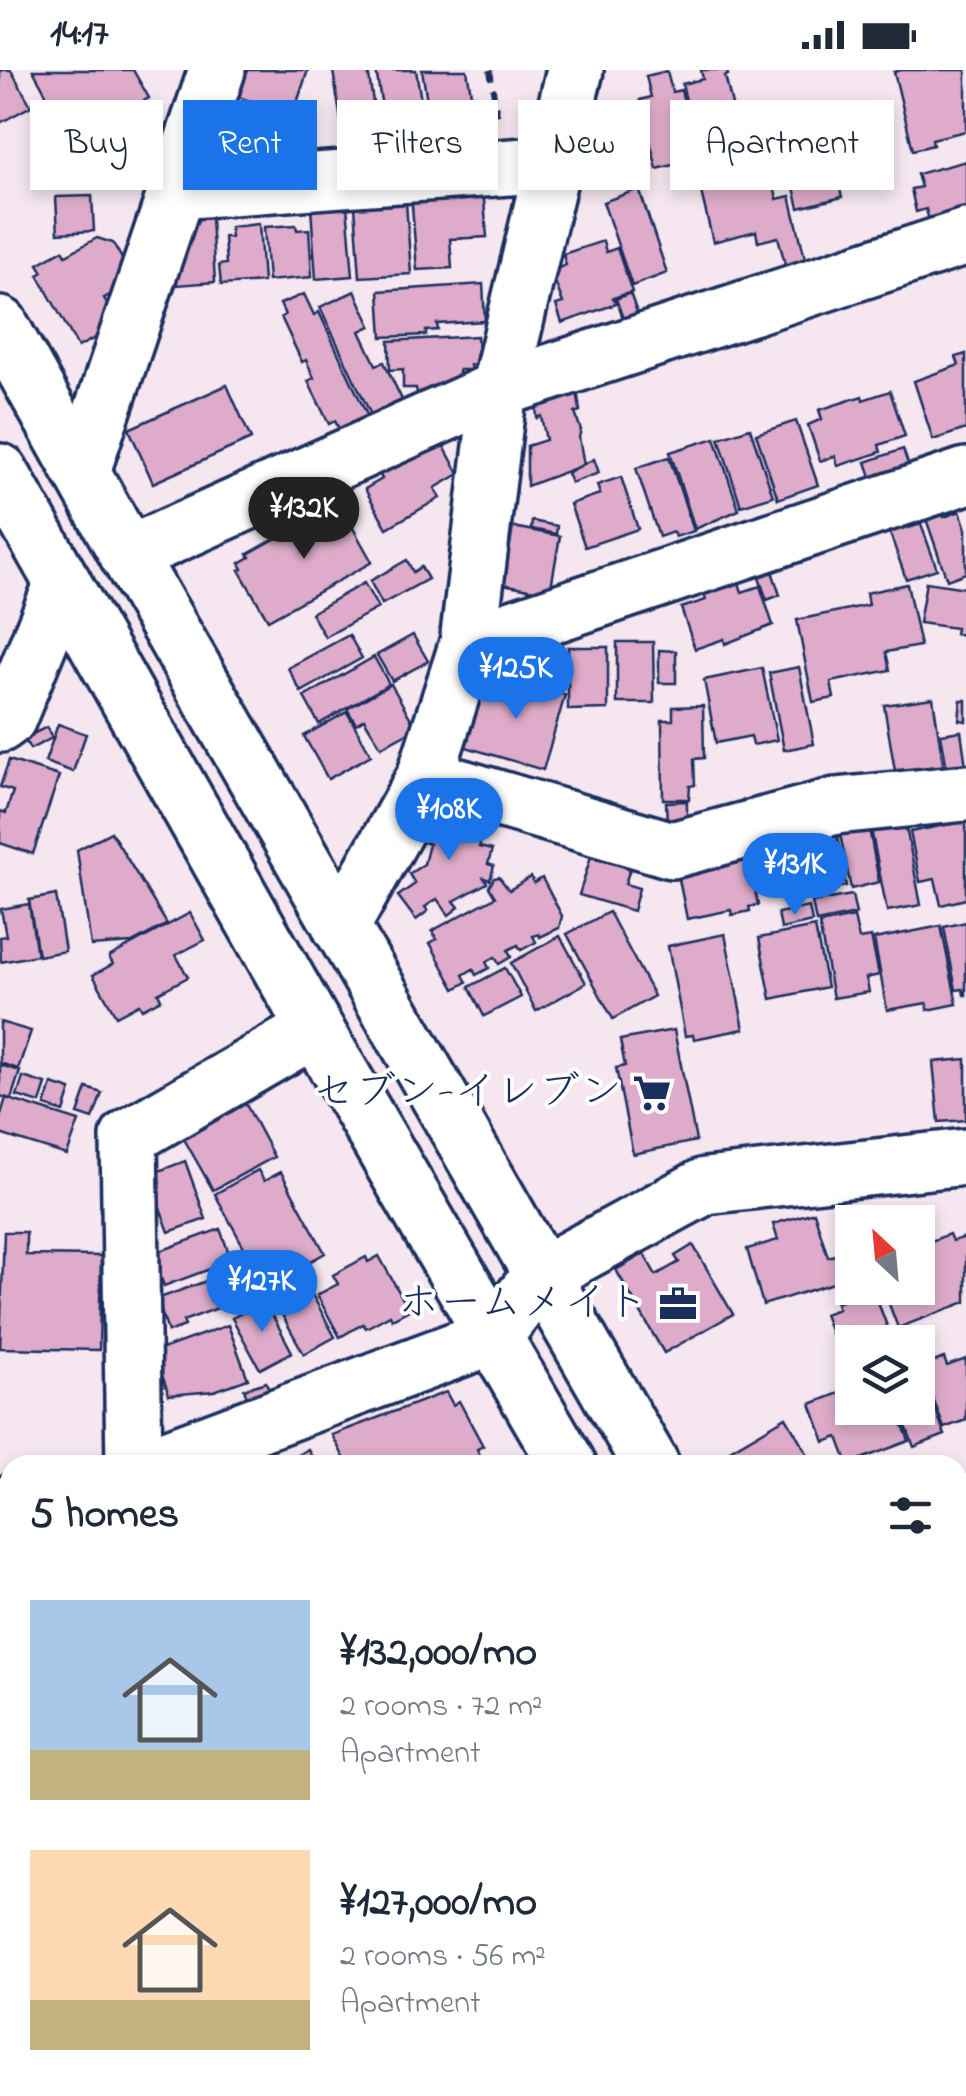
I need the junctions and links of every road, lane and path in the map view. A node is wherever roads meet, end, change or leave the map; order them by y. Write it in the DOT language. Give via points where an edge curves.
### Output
graph roads {
  1 [pos="216,70"];
  2 [pos="575,70"];
  3 [pos="568,100"];
  4 [pos="518,166"];
  5 [pos="547,190"];
  6 [pos="175,191"];
  7 [pos="966,238"];
  8 [pos="0,325"];
  9 [pos="498,389"];
  10 [pos="82,471"];
  11 [pos="0,472"];
  12 [pos="966,476"];
  13 [pos="128,555"];
  14 [pos="63,583"];
  15 [pos="468,643"];
  16 [pos="0,724"];
  17 [pos="425,777"];
  18 [pos="966,793"];
  19 [pos="341,927"];
  20 [pos="315,1029"];
  21 [pos="966,1158"];
  22 [pos="540,1275"];
  23 [pos="494,1336"];
  24 [pos="134,1455"];
  25 [pos="175,1455"];
  26 [pos="562,1455"];
  27 [pos="645,1455"];
  1 -- 6 [label="street"];
  2 -- 3 [label="street"];
  4 -- 6 [label="street"];
  5 -- 9 [label="street"];
  6 -- 10 [label="street"];
  7 -- 9 [label="street"];
  8 -- 10 [label="street"];
  9 -- 13 [label="street"];
  9 -- 15 [label="street"];
  10 -- 13 [label="street"];
  11 -- 14 [label="street"];
  12 -- 15 [label="street"];
  13 -- 19 [label="street"];
  14 -- 16 [label="street"];
  14 -- 20 [label="street"];
  15 -- 17 [label="street"];
  17 -- 18 [label="street" via="672,850 836,806"];
  17 -- 19 [label="street"];
  19 -- 22 [label="street"];
  20 -- 23 [label="street"];
  20 -- 24 [label="street" via="130,1137"];
  21 -- 22 [label="street" via="705,1186"];
  22 -- 23 [label="street"];
  22 -- 27 [label="street"];
  23 -- 25 [label="street"];
  23 -- 26 [label="street"];
}
